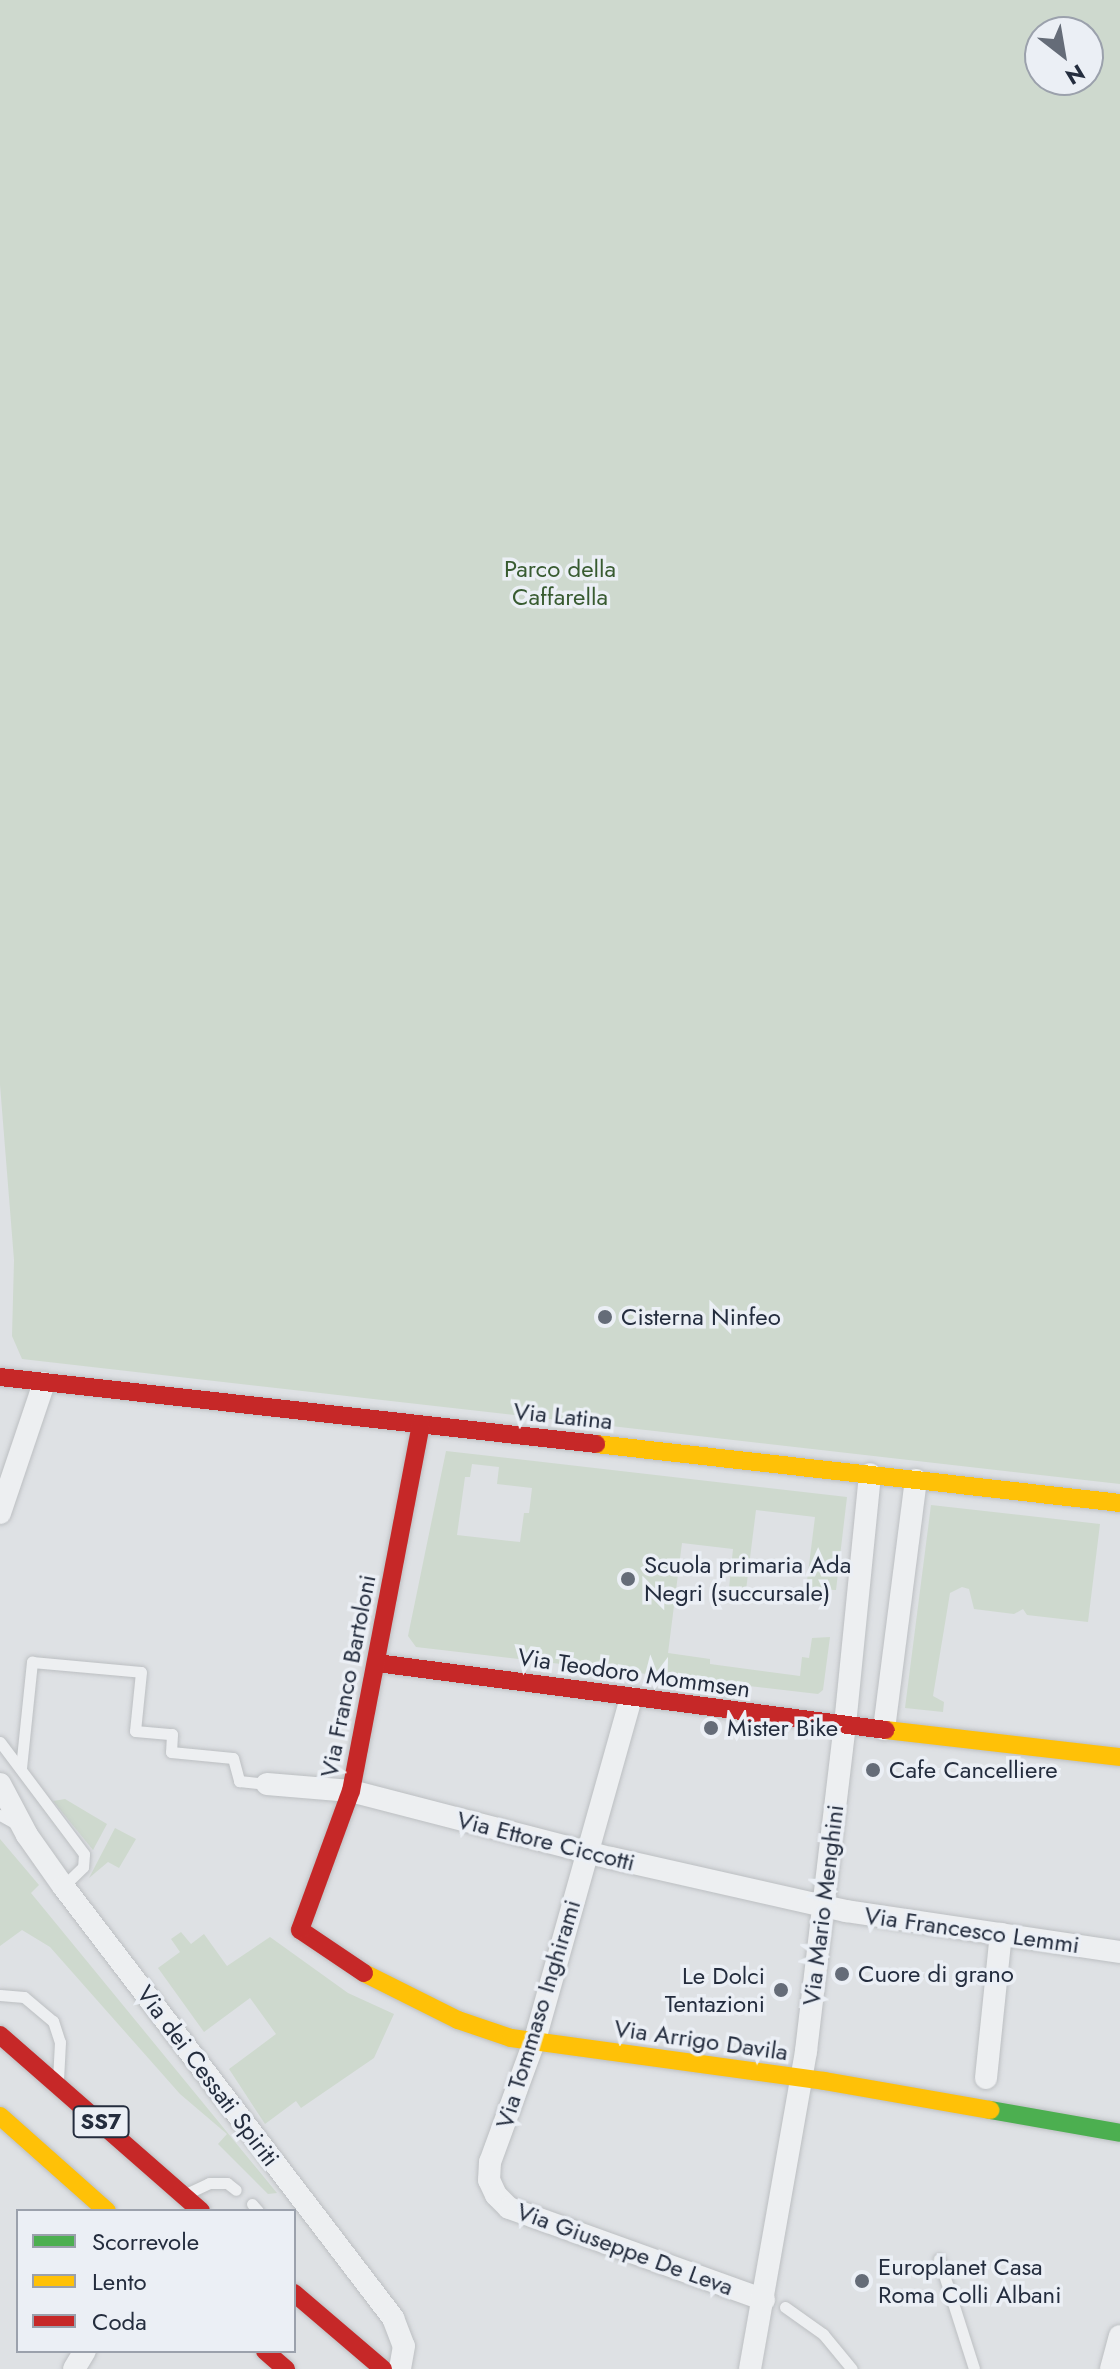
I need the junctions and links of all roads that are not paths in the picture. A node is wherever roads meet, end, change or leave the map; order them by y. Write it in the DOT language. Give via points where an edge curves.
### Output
graph roads {
  1 [pos="0,1377"];
  2 [pos="44,1383"];
  3 [pos="421,1425"];
  4 [pos="870,1474"];
  5 [pos="916,1480"];
  6 [pos="1120,1503"];
  7 [pos="0,1513"];
  8 [pos="377,1663"];
  9 [pos="631,1698"];
  10 [pos="845,1725"];
  11 [pos="884,1729"];
  12 [pos="0,1742"];
  13 [pos="1120,1757"];
  14 [pos="21,1768"];
  15 [pos="0,1784"];
  16 [pos="267,1784"];
  17 [pos="351,1791"];
  18 [pos="0,1815"];
  19 [pos="22,1827"];
  20 [pos="588,1852"];
  21 [pos="63,1886"];
  22 [pos="824,1906"];
  23 [pos="300,1930"];
  24 [pos="1001,1934"];
  25 [pos="1120,1952"];
  26 [pos="0,1995"];
  27 [pos="0,2035"];
  28 [pos="534,2042"];
  29 [pos="802,2078"];
  30 [pos="986,2078"];
  31 [pos="57,2084"];
  32 [pos="0,2116"];
  33 [pos="1120,2133"];
  34 [pos="236,2190"];
  35 [pos="493,2190"];
  36 [pos="183,2195"];
  37 [pos="105,2209"];
  38 [pos="199,2209"];
  39 [pos="939,2259"];
  40 [pos="296,2295"];
  41 [pos="774,2304"];
  42 [pos="1120,2336"];
  43 [pos="267,2353"];
  44 [pos="286,2369"];
  45 [pos="383,2369"];
  46 [pos="400,2369"];
  47 [pos="750,2369"];
  48 [pos="852,2369"];
  49 [pos="974,2369"];
  50 [pos="1111,2369"];
  1 -- 2 [label="street, Via Latina"];
  2 -- 3 [label="street, Via Latina"];
  2 -- 7 [label="street"];
  3 -- 4 [label="street, Via Latina"];
  3 -- 8 [label="street, Via Franco Bartoloni"];
  4 -- 5 [label="street, Via Latina"];
  4 -- 10 [label="street, Via Mario Menghini"];
  5 -- 6 [label="street, Via Latina"];
  5 -- 11 [label="street"];
  8 -- 9 [label="street, Via Teodoro Mommsen"];
  8 -- 17 [label="street, Via Franco Bartoloni"];
  9 -- 10 [label="street, Via Teodoro Mommsen"];
  9 -- 20 [label="street, Via Tommaso Inghirami"];
  10 -- 11 [label="street, Via Teodoro Mommsen"];
  10 -- 22 [label="street, Via Mario Menghini"];
  11 -- 13 [label="street, Via Teodoro Mommsen"];
  12 -- 14 [label="lane"];
  14 -- 16 [label="lane" via="32,1662 141,1672 135,1731 172,1734 171,1752 233,1758 239,1781"];
  14 -- 21 [label="lane" via="84,1854 83,1867"];
  15 -- 19 [label="street, Via dei Cessati Spiriti"];
  16 -- 17 [label="street, Via Ettore Ciccotti"];
  17 -- 20 [label="street, Via Ettore Ciccotti"];
  17 -- 23 [label="street, Via Franco Bartoloni"];
  18 -- 19 [label="lane"];
  19 -- 21 [label="street, Via dei Cessati Spiriti"];
  20 -- 22 [label="street, Via Ettore Ciccotti"];
  20 -- 28 [label="street, Via Tommaso Inghirami"];
  21 -- 46 [label="street, Via dei Cessati Spiriti" via="393,2318 404,2346"];
  22 -- 24 [label="street, Via Francesco Lemmi"];
  22 -- 29 [label="street, Via Mario Menghini"];
  23 -- 28 [label="street, Via Arrigo Davila" via="349,1966 416,2002 475,2027"];
  24 -- 25 [label="street, Via Francesco Lemmi"];
  24 -- 30 [label="street"];
  26 -- 31 [label="lane" via="24,1997 53,2021 60,2042"];
  27 -- 31 [label="street, SS7"];
  28 -- 29 [label="street, Via Arrigo Davila"];
  28 -- 35 [label="street, Via Tommaso Inghirami" via="490,2162"];
  29 -- 33 [label="street, Via Arrigo Davila"];
  29 -- 41 [label="street, Via Mario Menghini"];
  31 -- 36 [label="street, SS7"];
  32 -- 37 [label="street, SS7"];
  34 -- 36 [label="lane" via="227,2183 209,2183"];
  35 -- 41 [label="street, Via Giuseppe De Leva" via="509,2208"];
  36 -- 38 [label="street, SS7"];
  39 -- 49 [label="lane"];
  40 -- 45 [label="street"];
  41 -- 47 [label="street, Via Mario Menghini"];
  41 -- 48 [label="lane" via="823,2334"];
  42 -- 50 [label="street"];
  43 -- 44 [label="street"];
}
